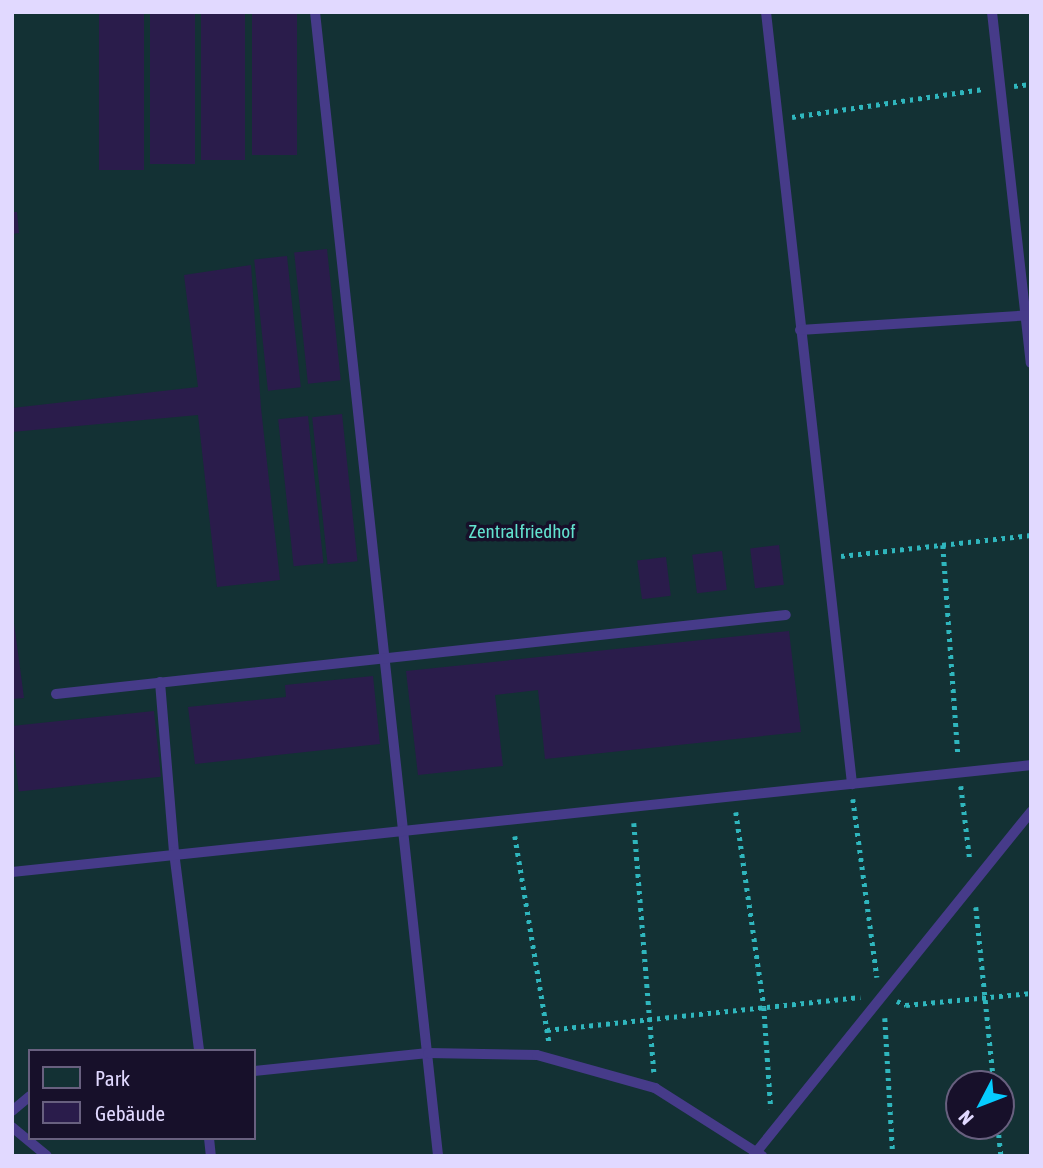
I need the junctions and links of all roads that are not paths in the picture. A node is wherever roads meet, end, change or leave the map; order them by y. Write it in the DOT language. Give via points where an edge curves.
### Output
graph roads {
  1 [pos="315,12"];
  2 [pos="766,12"];
  3 [pos="992,12"];
  4 [pos="1028,315"];
  5 [pos="800,330"];
  6 [pos="1031,363"];
  7 [pos="786,615"];
  8 [pos="385,657"];
  9 [pos="160,682"];
  10 [pos="56,694"];
  11 [pos="1031,765"];
  12 [pos="852,784"];
  13 [pos="1031,812"];
  14 [pos="404,833"];
  15 [pos="174,852"];
  16 [pos="12,872"];
  17 [pos="199,1049"];
  18 [pos="428,1053"];
  19 [pos="256,1070"];
  20 [pos="28,1098"];
  21 [pos="12,1111"];
  22 [pos="12,1128"];
  23 [pos="758,1154"];
  24 [pos="47,1156"];
  25 [pos="438,1156"];
  1 -- 8 [label="lane"];
  2 -- 5 [label="lane"];
  3 -- 4 [label="lane"];
  4 -- 5 [label="lane"];
  4 -- 6 [label="lane"];
  5 -- 12 [label="lane"];
  7 -- 8 [label="lane"];
  8 -- 9 [label="lane"];
  8 -- 14 [label="lane"];
  9 -- 10 [label="lane"];
  9 -- 15 [label="lane"];
  11 -- 12 [label="lane"];
  12 -- 14 [label="lane"];
  13 -- 23 [label="lane"];
  14 -- 15 [label="lane"];
  14 -- 18 [label="lane"];
  15 -- 16 [label="lane"];
  15 -- 17 [label="lane"];
  18 -- 19 [label="lane"];
  18 -- 23 [label="lane" via="537,1055 655,1088"];
  18 -- 25 [label="lane"];
  20 -- 21 [label="lane"];
  22 -- 24 [label="lane"];
}
